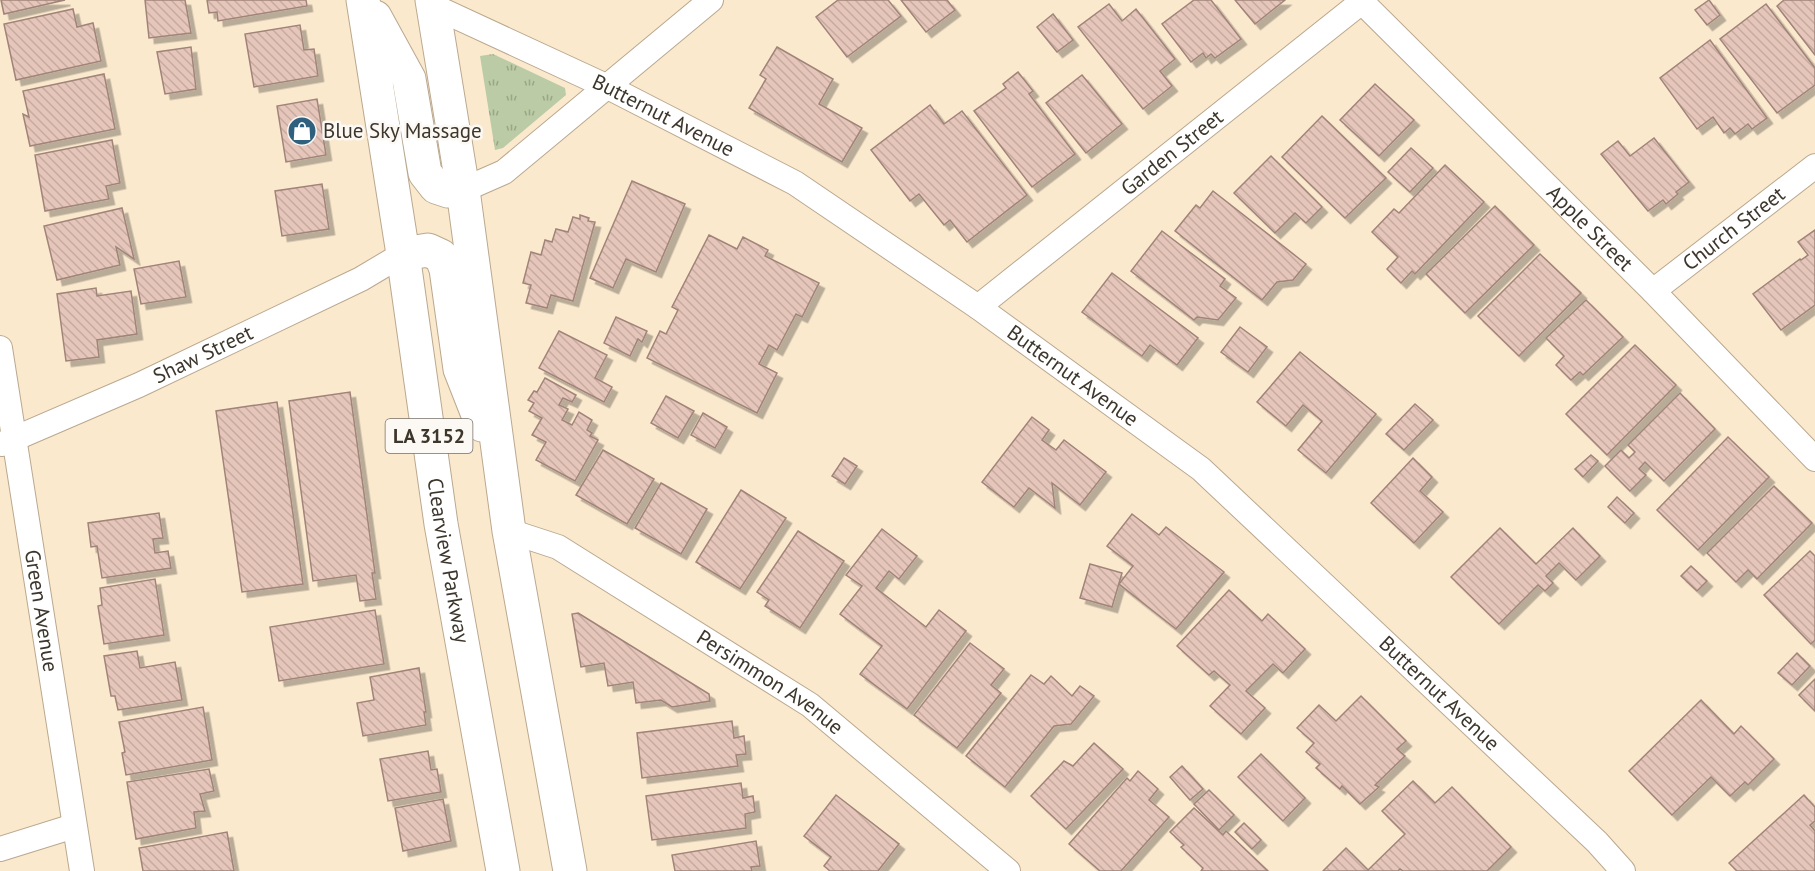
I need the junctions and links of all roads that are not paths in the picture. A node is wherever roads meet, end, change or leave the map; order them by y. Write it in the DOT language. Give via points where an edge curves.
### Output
graph roads {
  1 [pos="365,0"];
  2 [pos="711,0"];
  3 [pos="1363,1"];
  4 [pos="432,3"];
  5 [pos="608,87"];
  6 [pos="1815,166"];
  7 [pos="463,190"];
  8 [pos="403,254"];
  9 [pos="1653,291"];
  10 [pos="978,307"];
  11 [pos="0,348"];
  12 [pos="8,442"];
  13 [pos="1815,459"];
  14 [pos="501,474"];
  15 [pos="509,531"];
  16 [pos="74,826"];
  17 [pos="0,849"];
  18 [pos="82,871"];
  19 [pos="503,871"];
  20 [pos="570,871"];
  21 [pos="1008,871"];
  22 [pos="1623,871"];
  1 -- 7 [label="highway" via="409,79 425,173 436,187"];
  1 -- 8 [label="highway, Clearview Parkway / LA 3152"];
  2 -- 5 [label="street"];
  3 -- 9 [label="street, Apple Street"];
  3 -- 10 [label="street, Garden Street"];
  4 -- 5 [label="street, Butternut Avenue"];
  4 -- 7 [label="highway, LA 3152"];
  5 -- 7 [label="street" via="504,172"];
  5 -- 10 [label="street, Butternut Avenue" via="795,183"];
  6 -- 9 [label="street, Church Street"];
  7 -- 14 [label="highway, LA 3152"];
  8 -- 12 [label="street, Shaw Street" via="361,279 139,385"];
  8 -- 14 [label="highway" via="428,250 441,256 460,369"];
  8 -- 19 [label="highway, Clearview Parkway / LA 3152" via="441,524"];
  9 -- 13 [label="street, Apple Street"];
  10 -- 22 [label="street, Butternut Avenue" via="1201,469 1597,842"];
  11 -- 12 [label="street, Green Avenue"];
  12 -- 16 [label="street, Green Avenue"];
  14 -- 15 [label="highway, LA 3152"];
  15 -- 20 [label="highway, LA 3152"];
  15 -- 21 [label="street, Persimmon Avenue" via="558,547 810,705"];
  16 -- 17 [label="street"];
  16 -- 18 [label="street, Green Avenue"];
}
